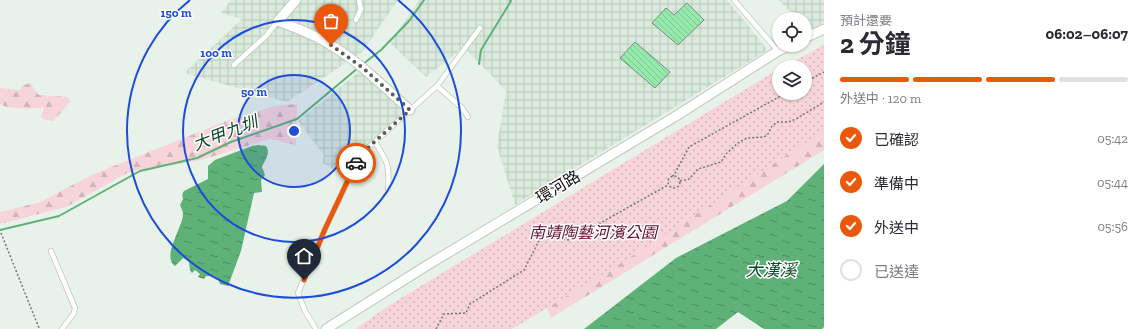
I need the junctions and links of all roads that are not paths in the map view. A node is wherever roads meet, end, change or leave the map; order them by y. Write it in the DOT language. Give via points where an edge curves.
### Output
graph roads {
  1 [pos="296,0"];
  2 [pos="359,0"];
  3 [pos="734,0"];
  4 [pos="356,20"];
  5 [pos="278,21"];
  6 [pos="480,28"];
  7 [pos="824,29"];
  8 [pos="812,35"];
  9 [pos="772,44"];
  10 [pos="776,52"];
  11 [pos="234,65"];
  12 [pos="437,86"];
  13 [pos="410,110"];
  14 [pos="468,117"];
  15 [pos="375,142"];
  16 [pos="388,189"];
  17 [pos="51,251"];
  18 [pos="62,329"];
  19 [pos="316,329"];
  20 [pos="326,329"];
  1 -- 5 [label="street"];
  2 -- 4 [label="lane" via="360,10"];
  3 -- 9 [label="lane"];
  5 -- 11 [label="lane" via="266,36"];
  5 -- 13 [label="street" via="331,45 361,67"];
  6 -- 12 [label="lane"];
  7 -- 8 [label="street"];
  10 -- 20 [label="street, 環河路"];
  12 -- 13 [label="lane"];
  12 -- 14 [label="lane" via="462,108"];
  13 -- 15 [label="lane"];
  15 -- 16 [label="lane" via="387,161"];
  15 -- 19 [label="lane" via="360,155 298,293"];
  17 -- 18 [label="lane" via="75,308"];
}
